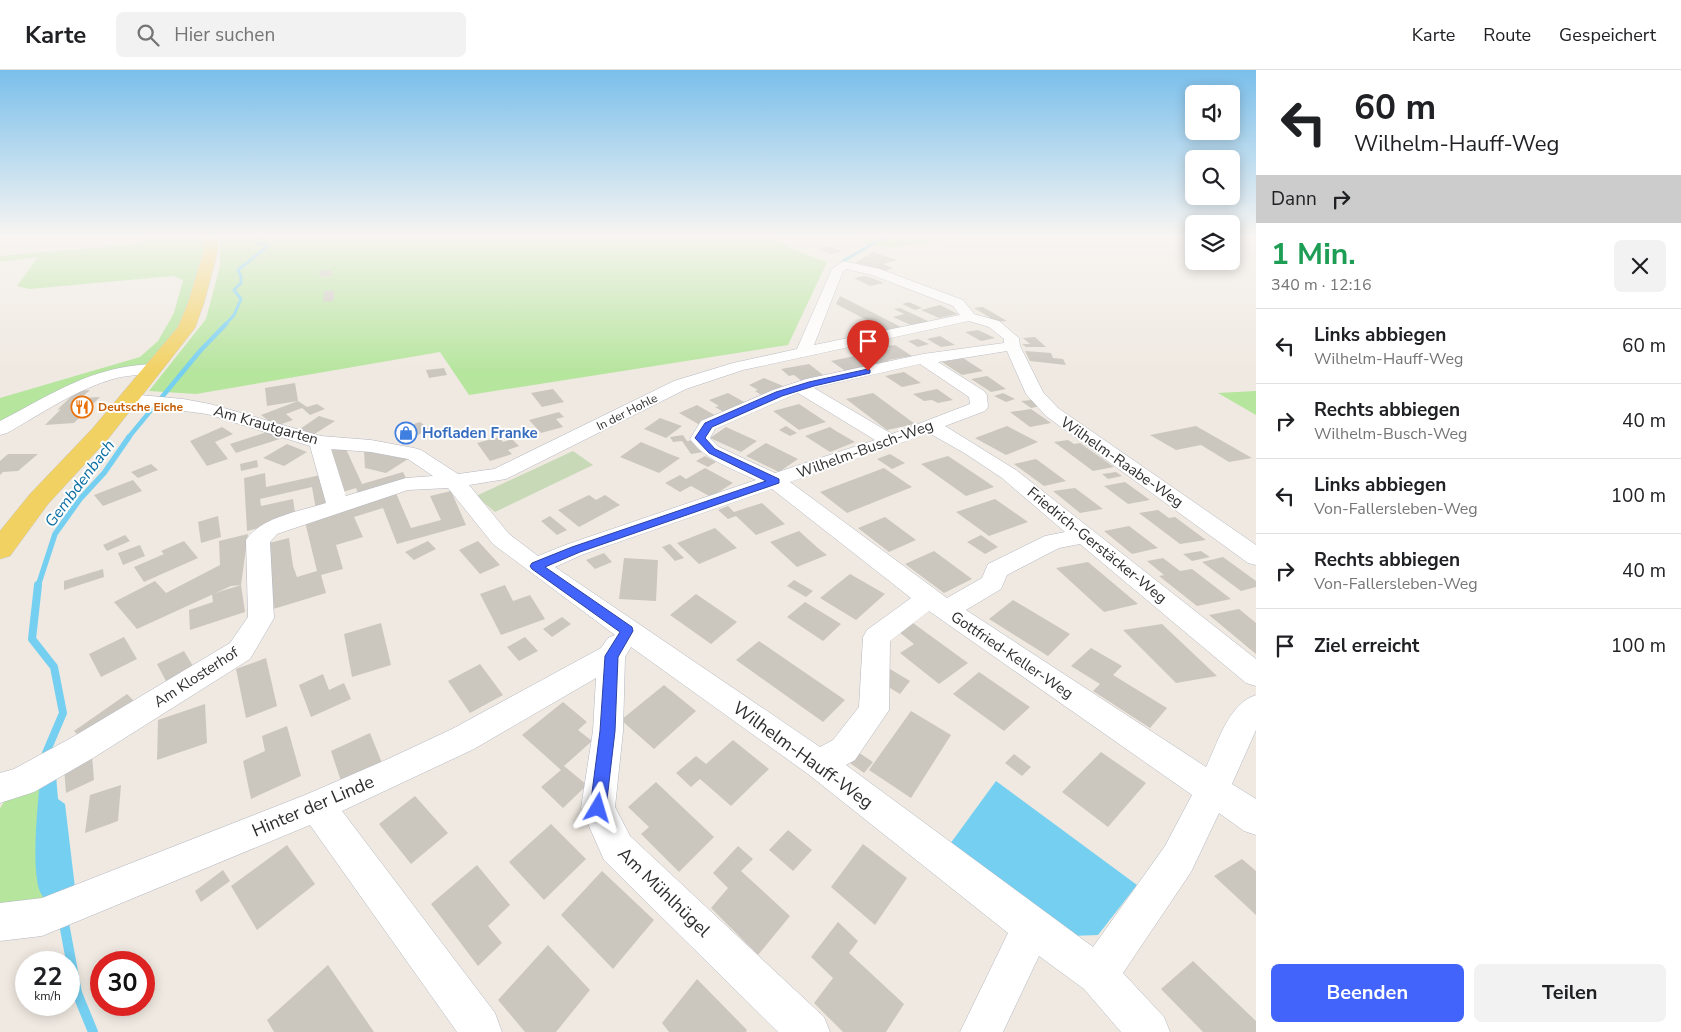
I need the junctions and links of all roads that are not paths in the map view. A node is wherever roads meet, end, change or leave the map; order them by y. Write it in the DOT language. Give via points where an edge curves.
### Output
graph roads {
  1 [pos="202,282"];
  2 [pos="833,282"];
  3 [pos="903,282"];
  4 [pos="969,317"];
  5 [pos="1012,346"];
  6 [pos="803,352"];
  7 [pos="923,359"];
  8 [pos="153,369"];
  9 [pos="802,388"];
  10 [pos="138,400"];
  11 [pos="931,426"];
  12 [pos="0,429"];
  13 [pos="890,441"];
  14 [pos="319,442"];
  15 [pos="454,481"];
  16 [pos="775,481"];
  17 [pos="338,506"];
  18 [pos="1087,536"];
  19 [pos="0,550"];
  20 [pos="1256,557"];
  21 [pos="536,566"];
  22 [pos="937,604"];
  23 [pos="619,644"];
  24 [pos="1256,675"];
  25 [pos="1256,707"];
  26 [pos="819,764"];
  27 [pos="11,784"];
  28 [pos="1213,789"];
  29 [pos="317,806"];
  30 [pos="1256,819"];
  31 [pos="0,922"];
  32 [pos="1032,927"];
  33 [pos="1098,975"];
  34 [pos="481,1032"];
  35 [pos="809,1032"];
  36 [pos="981,1032"];
  37 [pos="1149,1032"];
  1 -- 8 [label="main road" via="186,328"];
  2 -- 6 [label="street"];
  3 -- 4 [label="street" via="958,302"];
  4 -- 5 [label="street, Wilhelm-Raabe-Weg" via="994,324 1011,338"];
  4 -- 6 [label="street, In der Hohle"];
  5 -- 7 [label="street"];
  5 -- 20 [label="street, Wilhelm-Raabe-Weg" via="1035,394 1052,412"];
  6 -- 15 [label="street, In der Hohle" via="739,366 680,386 499,475"];
  7 -- 9 [label="street"];
  7 -- 11 [label="street, Wilhelm-Busch-Weg" via="978,395 979,407"];
  8 -- 10 [label="main road"];
  8 -- 12 [label="street" via="101,376 54,397"];
  9 -- 13 [label="street"];
  9 -- 16 [label="street, Gottfried-Keller-Weg" via="779,394 708,425 700,438 712,451"];
  10 -- 14 [label="street, Am Krautgarten" via="174,403 228,414"];
  10 -- 19 [label="main road" via="100,434 39,499"];
  11 -- 13 [label="street, Wilhelm-Busch-Weg"];
  11 -- 18 [label="street, Friedrich-Gerstäcker-Weg" via="1009,474"];
  13 -- 16 [label="street, Wilhelm-Busch-Weg"];
  14 -- 15 [label="street, Am Krautgarten" via="371,446 414,454"];
  14 -- 17 [label="street"];
  15 -- 17 [label="street, Am Klosterhof" via="406,484"];
  15 -- 21 [label="street, Wilhelm-Hauff-Weg" via="502,539"];
  16 -- 21 [label="street, Wilhelm-Busch-Weg" via="576,549"];
  16 -- 22 [label="street, Gottfried-Keller-Weg"];
  17 -- 27 [label="street, Am Klosterhof" via="270,529 258,540 261,618 240,651 82,748"];
  18 -- 22 [label="street" via="1053,541 997,570 992,583"];
  18 -- 24 [label="street, Friedrich-Gerstäcker-Weg"];
  21 -- 23 [label="street, Wilhelm-Hauff-Weg"];
  22 -- 26 [label="street" via="877,637 874,710 844,750"];
  22 -- 28 [label="street, Gottfried-Keller-Weg"];
  23 -- 26 [label="street, Wilhelm-Hauff-Weg"];
  23 -- 29 [label="street, Hinter der Linde" via="463,739"];
  23 -- 35 [label="street, Am Mühlhügel" via="598,808 617,848"];
  25 -- 28 [label="street" via="1241,726"];
  26 -- 32 [label="street, Wilhelm-Hauff-Weg"];
  28 -- 30 [label="street, Gottfried-Keller-Weg"];
  28 -- 33 [label="street" via="1178,859"];
  29 -- 31 [label="street, Hinter der Linde" via="42,917"];
  29 -- 34 [label="street"];
  32 -- 33 [label="street, Wilhelm-Hauff-Weg"];
  32 -- 36 [label="street"];
  33 -- 37 [label="street, Wilhelm-Hauff-Weg"];
}
